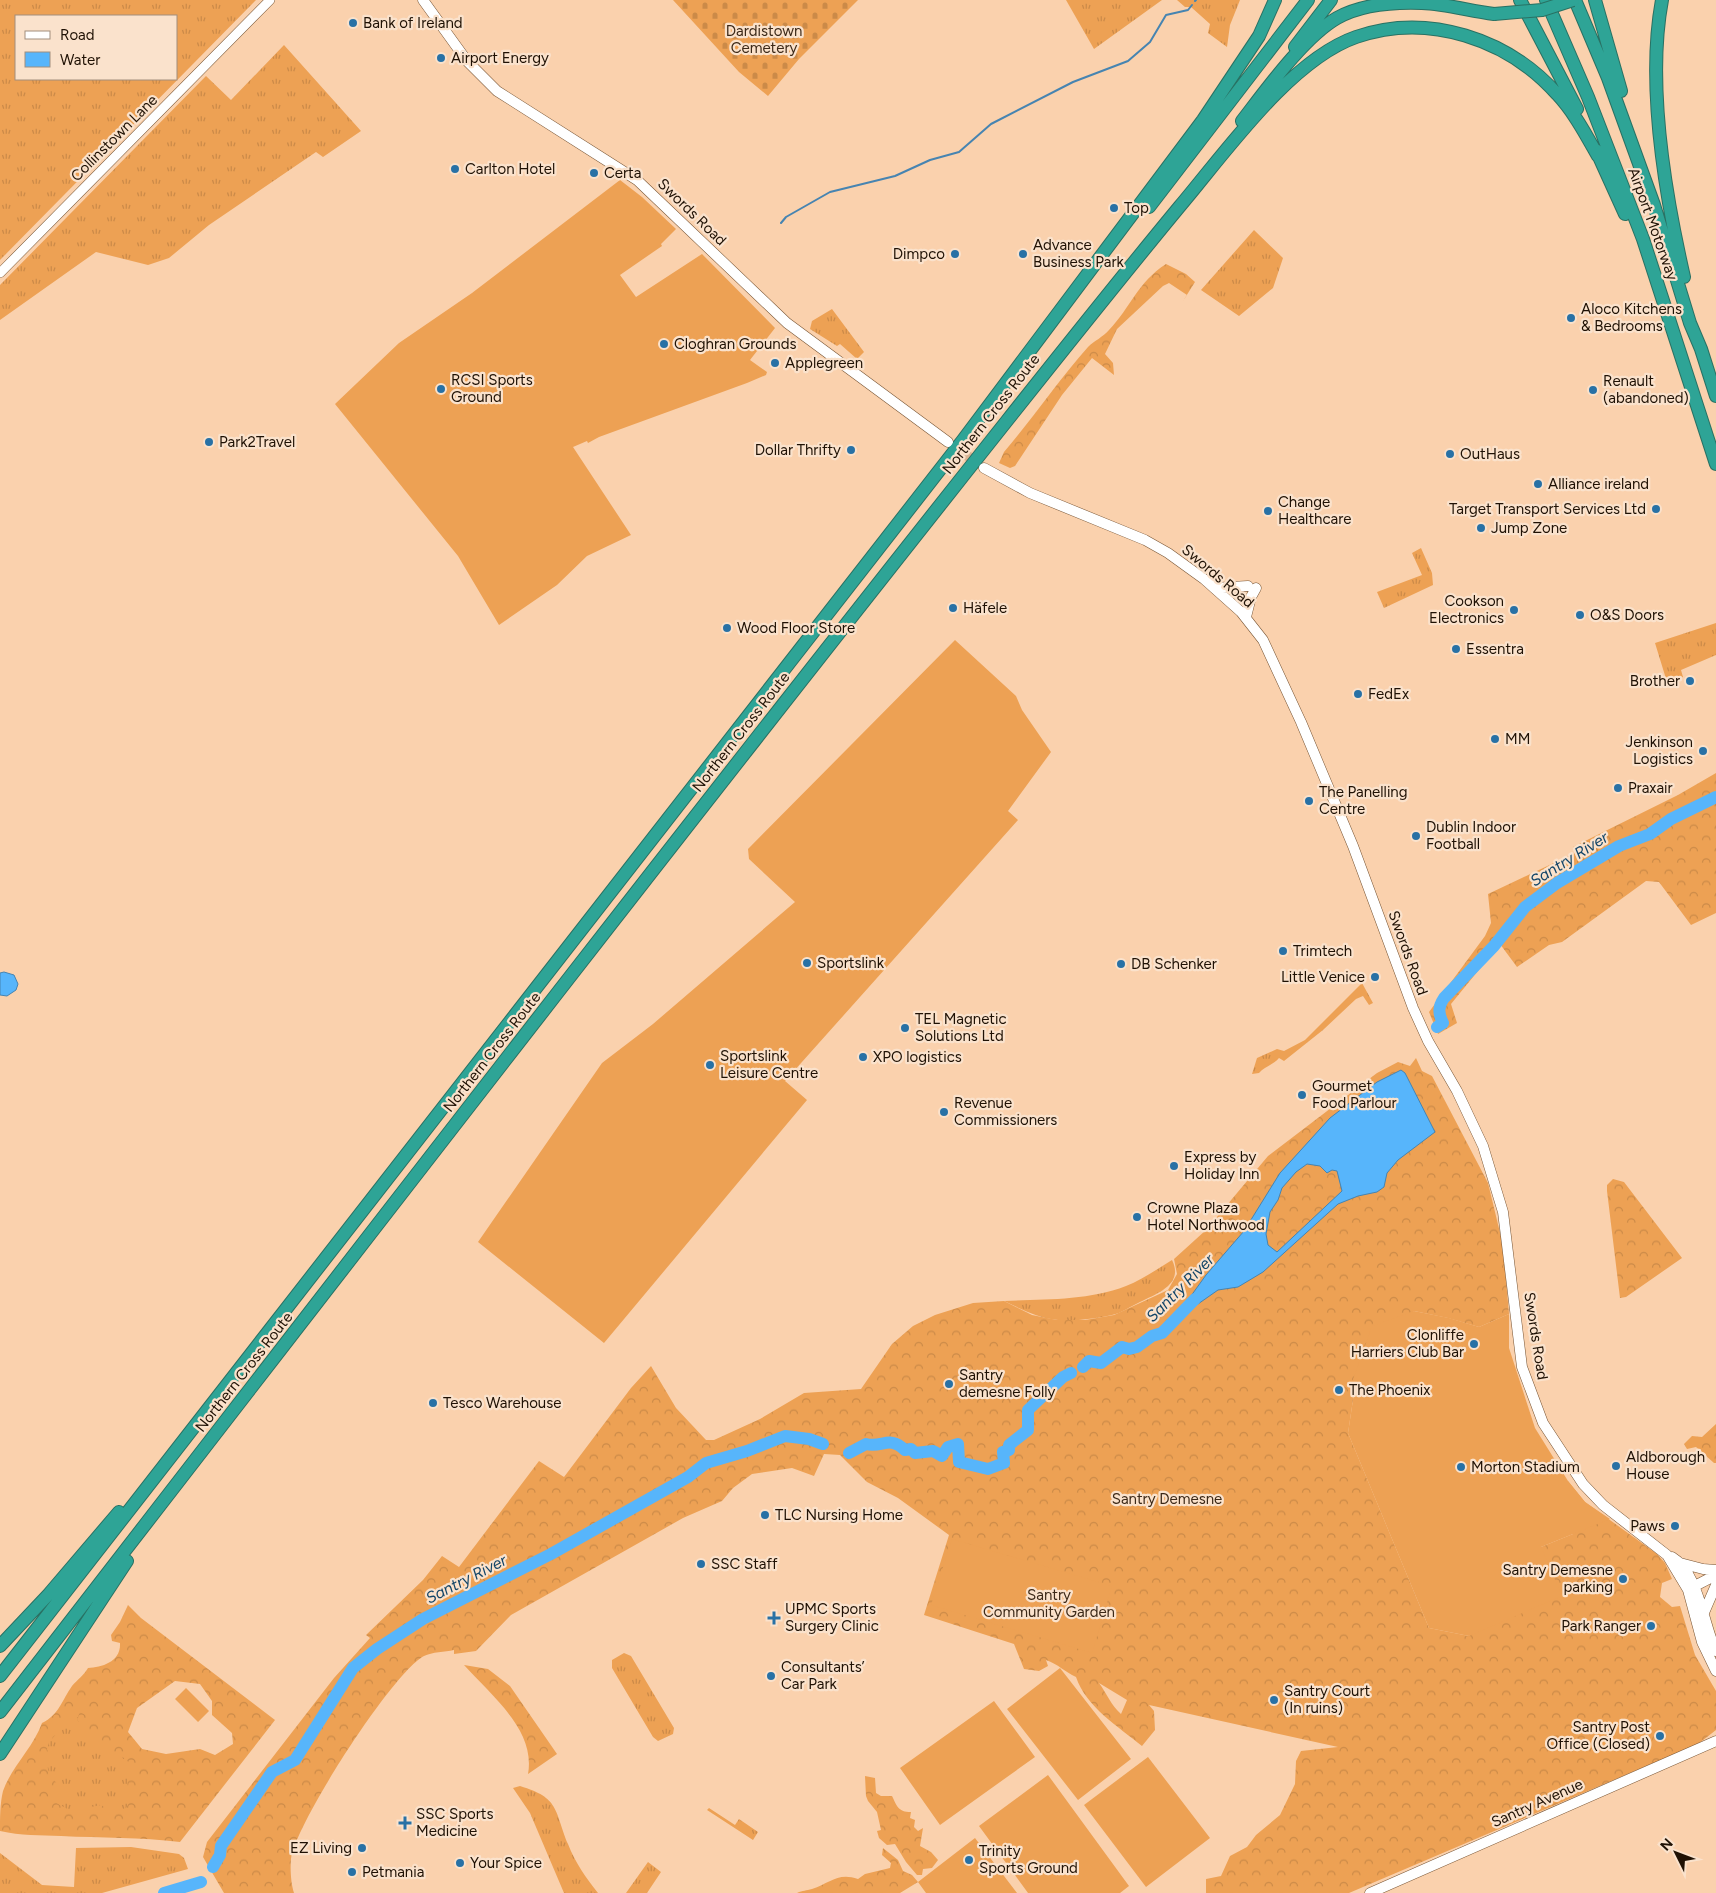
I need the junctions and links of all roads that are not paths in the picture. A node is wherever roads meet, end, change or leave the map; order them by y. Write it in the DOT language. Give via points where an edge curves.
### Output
graph roads {
  1 [pos="270,0"];
  2 [pos="423,0"];
  3 [pos="1268,0"];
  4 [pos="1275,0"];
  5 [pos="1308,0"];
  6 [pos="1331,0"];
  7 [pos="1520,0"];
  8 [pos="1546,0"];
  9 [pos="1574,0"];
  10 [pos="1595,0"];
  11 [pos="1662,0"];
  12 [pos="1245,57"];
  13 [pos="1256,102"];
  14 [pos="1598,156"];
  15 [pos="1654,205"];
  16 [pos="0,273"];
  17 [pos="1100,303"];
  18 [pos="1672,327"];
  19 [pos="1701,349"];
  20 [pos="1716,396"];
  21 [pos="963,440"];
  22 [pos="948,442"];
  23 [pos="1716,464"];
  24 [pos="984,468"];
  25 [pos="1214,588"];
  26 [pos="1246,618"];
  27 [pos="215,1400"];
  28 [pos="181,1479"];
  29 [pos="1667,1555"];
  30 [pos="1680,1563"];
  31 [pos="1716,1570"];
  32 [pos="1716,1575"];
  33 [pos="1716,1584"];
  34 [pos="1691,1588"];
  35 [pos="1703,1615"];
  36 [pos="0,1646"];
  37 [pos="1716,1650"];
  38 [pos="1716,1671"];
  39 [pos="0,1676"];
  40 [pos="0,1712"];
  41 [pos="1714,1741"];
  42 [pos="1,1752"];
  43 [pos="1370,1893"];
  1 -- 16 [label="street, Collinstown Lane"];
  2 -- 22 [label="main road, Swords Road" via="467,61 497,91 637,180 787,323"];
  3 -- 12 [label="highway"];
  4 -- 12 [label="highway" via="1259,36"];
  5 -- 21 [label="highway" via="1168,184"];
  6 -- 13 [label="highway"];
  7 -- 14 [label="highway"];
  8 -- 18 [label="highway, Airport Motorway" via="1622,184"];
  9 -- 13 [label="highway, bridge" via="1542,10 1494,14 1443,5 1381,4 1338,18 1302,48"];
  9 -- 15 [label="highway, Airport Motorway" via="1608,78"];
  10 -- 15 [label="highway"];
  11 -- 19 [label="highway" via="1656,62 1660,136 1668,206"];
  12 -- 21 [label="highway" via="1150,193"];
  13 -- 17 [label="highway"];
  14 -- 17 [label="highway, Northern Cross Route" via="1563,100 1536,72 1498,47 1459,32 1438,29 1388,29 1357,36 1316,57 1272,98"];
  14 -- 18 [label="highway" via="1645,257"];
  15 -- 19 [label="highway, Airport Motorway"];
  17 -- 28 [label="highway, Northern Cross Route" via="617,917"];
  18 -- 23 [label="highway, Airport Motorway"];
  19 -- 20 [label="highway, Airport Motorway"];
  21 -- 27 [label="highway, Northern Cross Route"];
  24 -- 25 [label="main road, Swords Road" via="1035,495 1145,540 1186,565"];
  25 -- 26 [label="main road, Swords Road"];
  25 -- 26 [label="main road" via="1252,587"];
  26 -- 29 [label="main road, Swords Road" via="1263,640 1282,678 1353,846 1413,1008 1483,1146 1503,1212 1522,1367 1543,1423 1583,1484 1603,1505"];
  27 -- 36 [label="highway" via="49,1594"];
  27 -- 39 [label="highway, Northern Cross Route"];
  28 -- 40 [label="highway, Northern Cross Route"];
  28 -- 42 [label="highway"];
  29 -- 30 [label="main road, Swords Road"];
  29 -- 34 [label="main road, Swords Road"];
  30 -- 31 [label="main road"];
  30 -- 34 [label="main road, Swords Road"];
  32 -- 34 [label="main road"];
  33 -- 35 [label="main road"];
  34 -- 35 [label="main road, Swords Road"];
  34 -- 38 [label="main road, Swords Road" via="1702,1642"];
  35 -- 37 [label="main road, Swords Road"];
  41 -- 43 [label="main road, Santry Avenue"];
}
